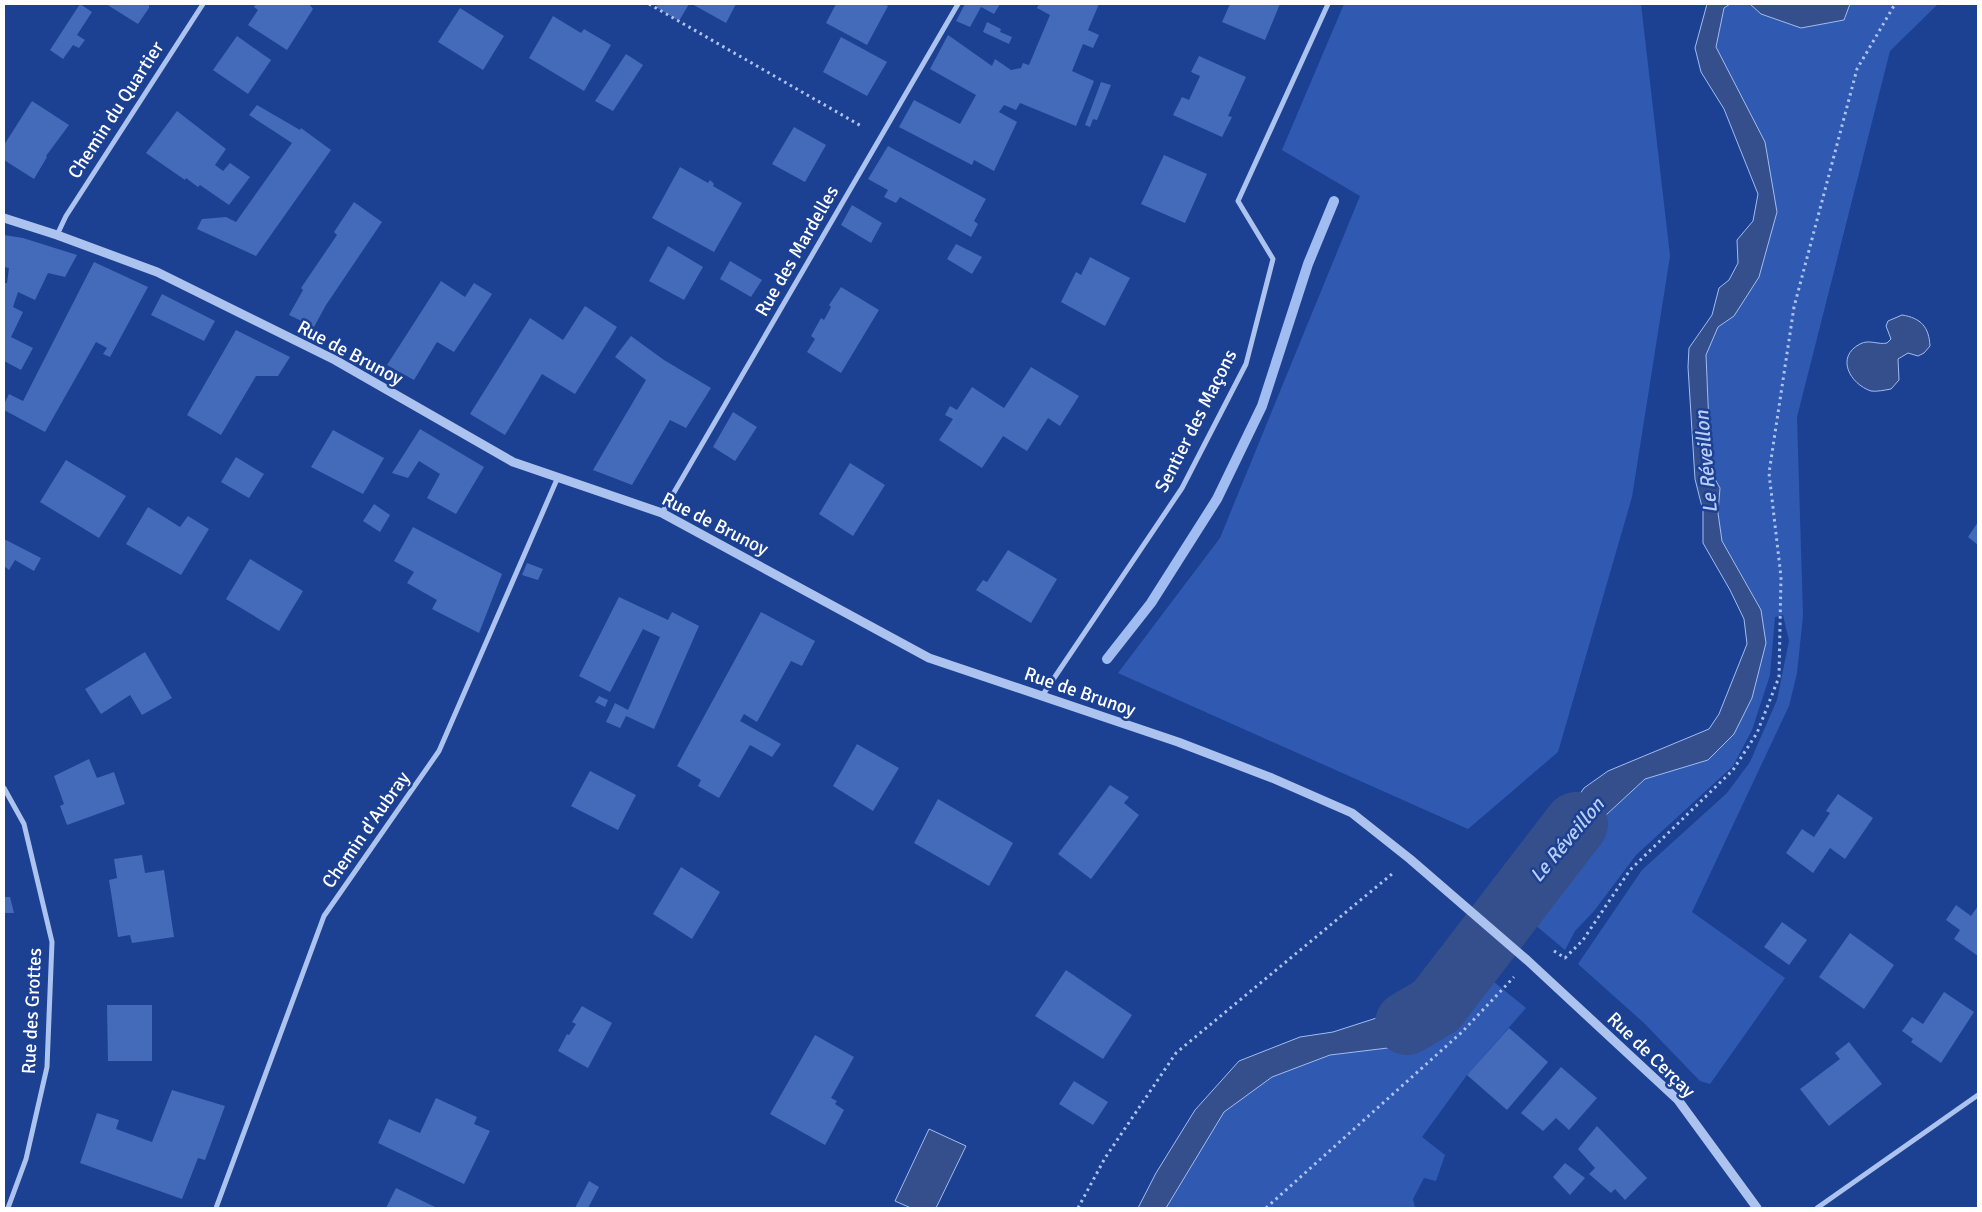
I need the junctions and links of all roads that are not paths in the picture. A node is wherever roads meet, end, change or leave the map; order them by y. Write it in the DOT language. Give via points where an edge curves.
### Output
graph roads {
  1 [pos="203,4"];
  2 [pos="958,4"];
  3 [pos="1328,4"];
  4 [pos="4,218"];
  5 [pos="57,235"];
  6 [pos="558,477"];
  7 [pos="662,513"];
  8 [pos="1042,696"];
  9 [pos="4,788"];
  10 [pos="1527,960"];
  11 [pos="1978,1094"];
  12 [pos="8,1208"];
  13 [pos="216,1208"];
  14 [pos="1757,1208"];
  15 [pos="1817,1208"];
  1 -- 5 [label="street, Chemin du Quartier" via="66,216"];
  2 -- 7 [label="street, Rue des Mardelles"];
  3 -- 8 [label="street, Sentier des Maçons" via="1238,202 1273,259 1246,364 1182,488"];
  4 -- 5 [label="street, Rue de Brunoy"];
  5 -- 6 [label="street, Rue de Brunoy" via="157,272 335,360 513,462"];
  6 -- 7 [label="street, Rue de Brunoy"];
  6 -- 13 [label="street, Chemin d'Aubray" via="439,751 324,916"];
  7 -- 8 [label="street, Rue de Brunoy" via="929,658"];
  8 -- 10 [label="street, Rue de Brunoy" via="1272,778 1352,813"];
  9 -- 12 [label="street, Rue des Grottes" via="24,824 52,942 47,1067 26,1159"];
  10 -- 14 [label="street, Rue de Cerçay" via="1678,1100"];
  11 -- 15 [label="street"];
}
